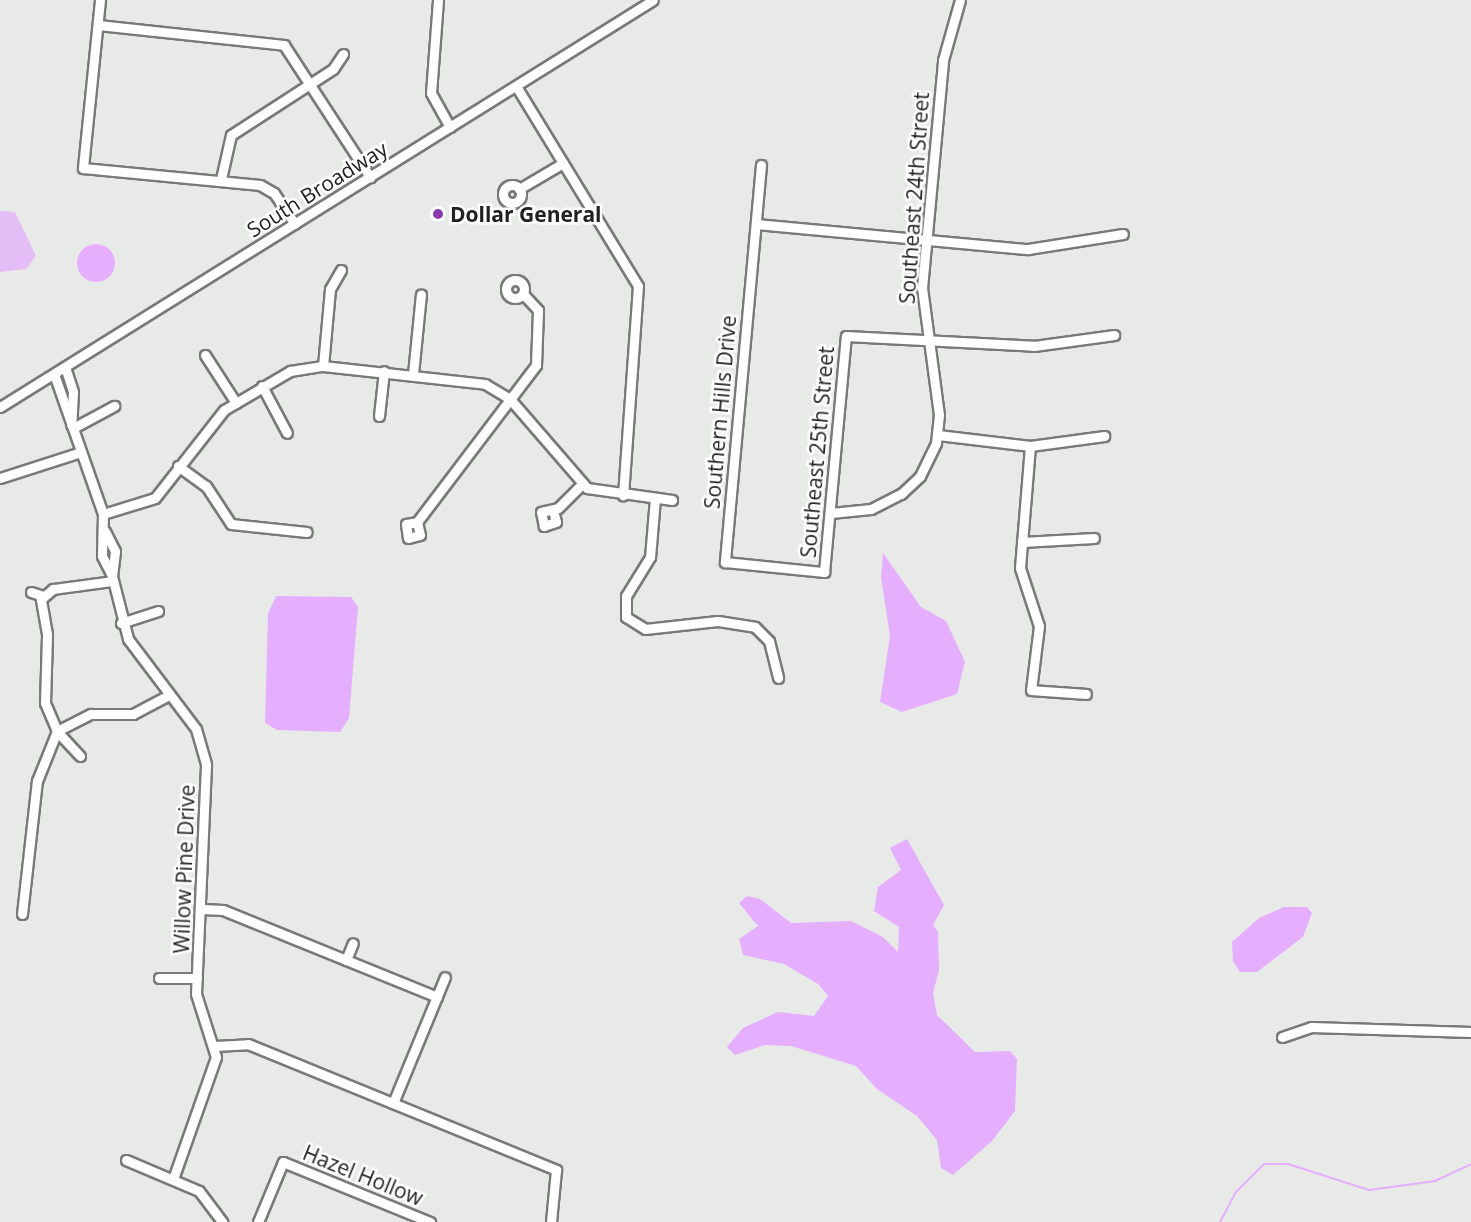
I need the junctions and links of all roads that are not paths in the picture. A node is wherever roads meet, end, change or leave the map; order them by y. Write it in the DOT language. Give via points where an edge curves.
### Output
graph roads {
  1 [pos="100,0"];
  2 [pos="438,0"];
  3 [pos="653,0"];
  4 [pos="960,0"];
  5 [pos="98,25"];
  6 [pos="343,54"];
  7 [pos="312,83"];
  8 [pos="516,86"];
  9 [pos="450,127"];
  10 [pos="563,163"];
  11 [pos="761,165"];
  12 [pos="370,177"];
  13 [pos="221,179"];
  14 [pos="519,189"];
  15 [pos="295,224"];
  16 [pos="756,224"];
  17 [pos="1123,234"];
  18 [pos="927,240"];
  19 [pos="341,270"];
  20 [pos="421,294"];
  21 [pos="523,294"];
  22 [pos="1114,334"];
  23 [pos="927,340"];
  24 [pos="205,355"];
  25 [pos="323,366"];
  26 [pos="65,367"];
  27 [pos="384,371"];
  28 [pos="54,374"];
  29 [pos="413,374"];
  30 [pos="262,386"];
  31 [pos="510,399"];
  32 [pos="236,403"];
  33 [pos="114,406"];
  34 [pos="0,407"];
  35 [pos="379,416"];
  36 [pos="72,426"];
  37 [pos="287,433"];
  38 [pos="938,435"];
  39 [pos="1104,436"];
  40 [pos="1030,446"];
  41 [pos="81,452"];
  42 [pos="178,466"];
  43 [pos="0,478"];
  44 [pos="582,484"];
  45 [pos="623,495"];
  46 [pos="654,498"];
  47 [pos="672,500"];
  48 [pos="553,510"];
  49 [pos="831,513"];
  50 [pos="103,514"];
  51 [pos="417,522"];
  52 [pos="307,532"];
  53 [pos="1094,538"];
  54 [pos="1022,543"];
  55 [pos="824,572"];
  56 [pos="112,579"];
  57 [pos="31,592"];
  58 [pos="43,596"];
  59 [pos="158,611"];
  60 [pos="122,623"];
  61 [pos="778,678"];
  62 [pos="1086,694"];
  63 [pos="167,696"];
  64 [pos="57,731"];
  65 [pos="80,756"];
  66 [pos="202,909"];
  67 [pos="22,914"];
  68 [pos="353,943"];
  69 [pos="346,960"];
  70 [pos="445,977"];
  71 [pos="159,978"];
  72 [pos="197,978"];
  73 [pos="437,996"];
  74 [pos="1471,1032"];
  75 [pos="1282,1037"];
  76 [pos="215,1046"];
  77 [pos="393,1103"];
  78 [pos="126,1160"];
  79 [pos="173,1179"];
  80 [pos="222,1222"];
  81 [pos="258,1222"];
  82 [pos="430,1222"];
  83 [pos="551,1222"];
  1 -- 5 [label="street"];
  2 -- 9 [label="street" via="431,93"];
  3 -- 8 [label="street, South Broadway"];
  4 -- 18 [label="street, Southeast 24th Street" via="943,60"];
  5 -- 7 [label="street" via="278,43 294,54"];
  5 -- 13 [label="street" via="83,168"];
  6 -- 7 [label="street" via="333,69"];
  7 -- 12 [label="street"];
  7 -- 13 [label="street" via="231,135"];
  8 -- 9 [label="street, South Broadway"];
  8 -- 10 [label="street"];
  9 -- 12 [label="street, South Broadway"];
  10 -- 14 [label="street"];
  10 -- 45 [label="street" via="639,292"];
  11 -- 16 [label="street, Southern Hills Drive"];
  12 -- 15 [label="street, South Broadway"];
  13 -- 15 [label="street" via="268,188"];
  15 -- 26 [label="street, South Broadway"];
  16 -- 18 [label="street"];
  16 -- 55 [label="street, Southern Hills Drive" via="725,562"];
  17 -- 18 [label="street" via="1040,249"];
  18 -- 23 [label="street, Southeast 24th Street" via="922,300"];
  19 -- 25 [label="street" via="330,289"];
  20 -- 29 [label="street"];
  21 -- 31 [label="street" via="538,310 537,361"];
  22 -- 23 [label="street" via="1034,346"];
  23 -- 38 [label="street, Southeast 24th Street"];
  23 -- 49 [label="street, Southeast 25th Street" via="846,336"];
  24 -- 32 [label="street"];
  25 -- 27 [label="street"];
  25 -- 30 [label="street" via="290,371"];
  26 -- 28 [label="street, South Broadway"];
  26 -- 36 [label="street, Willow Pine Drive" via="73,392"];
  27 -- 29 [label="street"];
  27 -- 35 [label="street"];
  28 -- 34 [label="street, South Broadway"];
  28 -- 36 [label="street, Willow Pine Drive"];
  29 -- 31 [label="street" via="471,380"];
  30 -- 32 [label="street"];
  30 -- 37 [label="street"];
  31 -- 44 [label="street"];
  31 -- 51 [label="street"];
  32 -- 42 [label="street" via="213,419"];
  33 -- 36 [label="street"];
  36 -- 41 [label="street, Willow Pine Drive"];
  38 -- 40 [label="street"];
  38 -- 49 [label="street, Southeast 24th Street" via="924,470 901,494 857,512"];
  39 -- 40 [label="street"];
  40 -- 54 [label="street"];
  41 -- 43 [label="street"];
  41 -- 50 [label="street, Willow Pine Drive"];
  42 -- 50 [label="street" via="149,503"];
  42 -- 52 [label="street" via="206,486 231,524"];
  44 -- 45 [label="street" via="597,493"];
  44 -- 48 [label="street"];
  45 -- 46 [label="street"];
  46 -- 47 [label="street"];
  46 -- 61 [label="street" via="650,557 626,596 626,617 645,629 718,621 755,627 769,641"];
  49 -- 55 [label="street, Southeast 25th Street"];
  50 -- 56 [label="street, Willow Pine Drive" via="102,556"];
  53 -- 54 [label="street"];
  54 -- 62 [label="street" via="1022,578 1039,626 1031,690"];
  56 -- 58 [label="street" via="53,589"];
  56 -- 60 [label="street, Willow Pine Drive"];
  57 -- 58 [label="street"];
  58 -- 64 [label="street" via="45,703"];
  59 -- 60 [label="street"];
  60 -- 63 [label="street, Willow Pine Drive" via="137,656"];
  63 -- 64 [label="street" via="133,714 91,714"];
  63 -- 66 [label="street, Willow Pine Drive" via="202,741"];
  64 -- 65 [label="street"];
  64 -- 67 [label="street" via="37,781"];
  66 -- 69 [label="street" via="223,910"];
  66 -- 72 [label="street, Willow Pine Drive"];
  68 -- 69 [label="street"];
  69 -- 73 [label="street"];
  70 -- 73 [label="street"];
  71 -- 72 [label="street"];
  72 -- 76 [label="street, Willow Pine Drive" via="196,994"];
  73 -- 77 [label="street"];
  74 -- 75 [label="street" via="1311,1027"];
  76 -- 77 [label="street" via="248,1044"];
  76 -- 79 [label="street, Willow Pine Drive" via="213,1072"];
  77 -- 83 [label="street" via="556,1170"];
  78 -- 79 [label="street"];
  79 -- 80 [label="street" via="199,1191"];
  81 -- 82 [label="street, Hazel Hollow" via="283,1162"];
}
